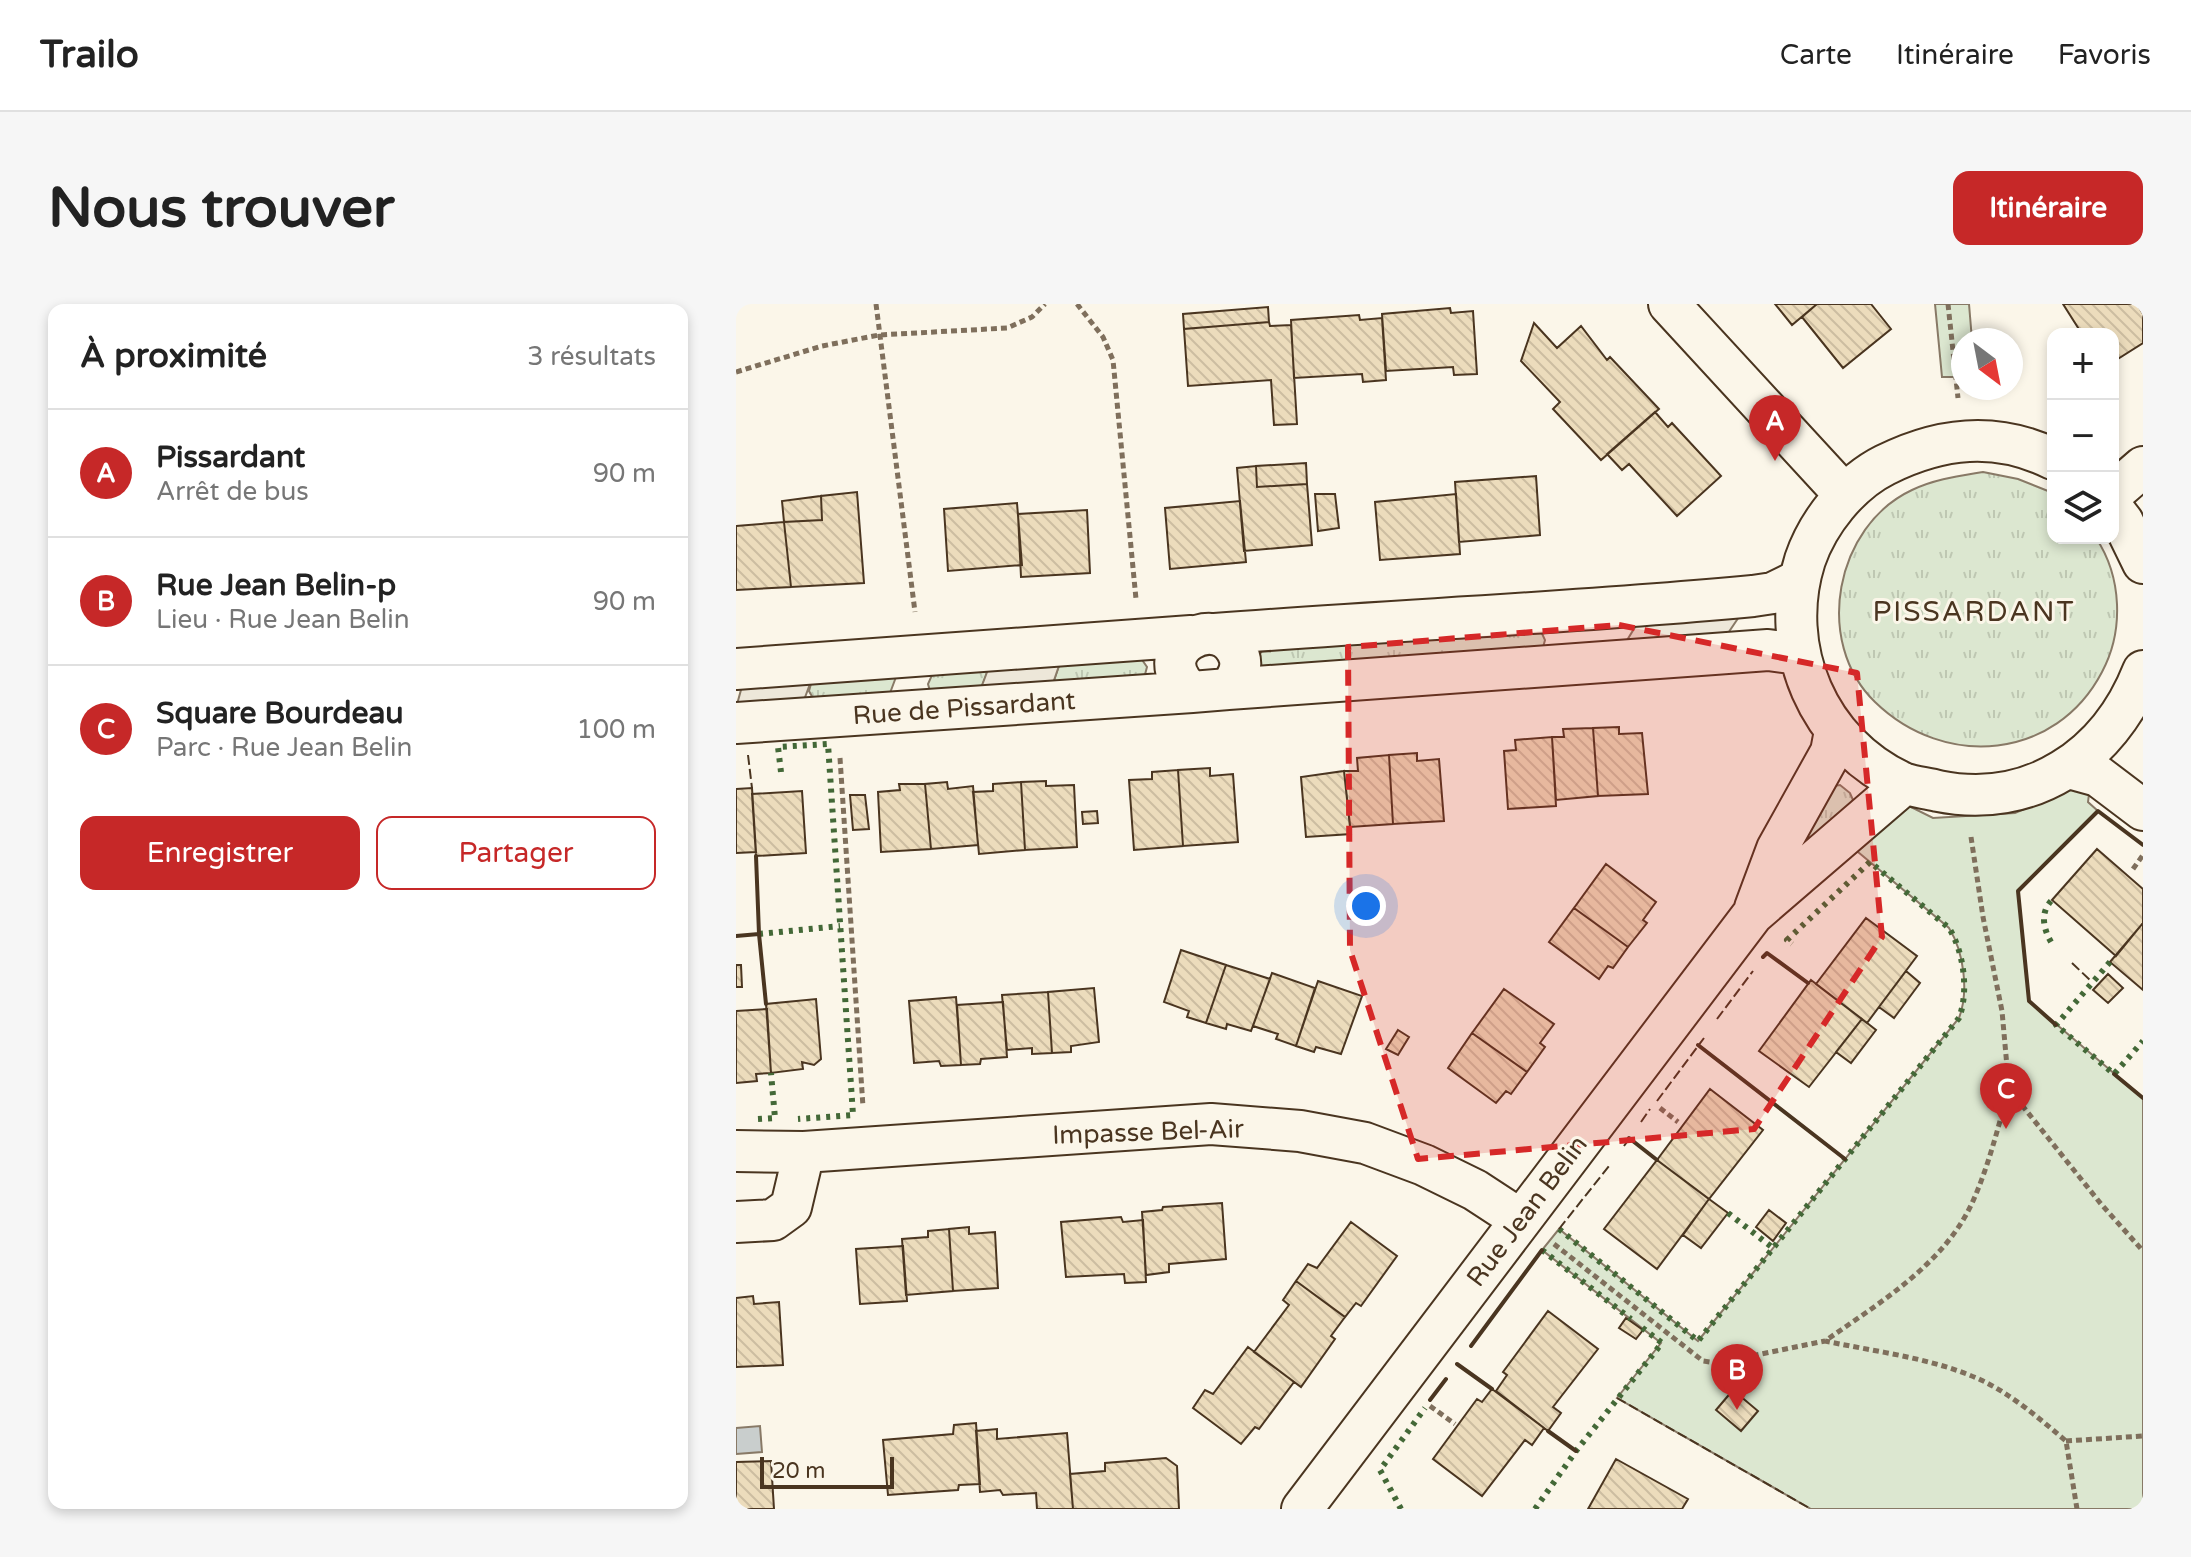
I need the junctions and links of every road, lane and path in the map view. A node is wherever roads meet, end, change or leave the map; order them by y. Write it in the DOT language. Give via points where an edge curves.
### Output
graph roads {
  1 [pos="876,304"];
  2 [pos="1045,304"];
  3 [pos="1077,304"];
  4 [pos="1669,304"];
  5 [pos="1948,304"];
  6 [pos="879,335"];
  7 [pos="736,372"];
  8 [pos="1960,440"];
  9 [pos="2047,456"];
  10 [pos="2143,467"];
  11 [pos="2119,488"];
  12 [pos="1845,495"];
  13 [pos="2119,517"];
  14 [pos="2143,563"];
  15 [pos="1799,580"];
  16 [pos="1575,612"];
  17 [pos="1203,635"];
  18 [pos="1137,641"];
  19 [pos="1799,654"];
  20 [pos="920,657"];
  21 [pos="1578,663"];
  22 [pos="736,669"];
  23 [pos="1210,691"];
  24 [pos="2139,698"];
  25 [pos="835,717"];
  26 [pos="736,723"];
  27 [pos="1835,731"];
  28 [pos="2069,768"];
  29 [pos="1904,784"];
  30 [pos="1964,796"];
  31 [pos="2143,810"];
  32 [pos="2143,855"];
  33 [pos="2133,869"];
  34 [pos="1753,914"];
  35 [pos="2009,1089"];
  36 [pos="866,1148"];
  37 [pos="736,1151"];
  38 [pos="804,1152"];
  39 [pos="1521,1220"];
  40 [pos="736,1222"];
  41 [pos="2143,1251"];
  42 [pos="1825,1341"];
  43 [pos="2143,1436"];
  44 [pos="2066,1441"];
  45 [pos="1321,1499"];
  46 [pos="2077,1509"];
  1 -- 6 [label="path"];
  2 -- 6 [label="path" via="1032,317 1007,328"];
  3 -- 18 [label="path" via="1103,337 1113,360"];
  4 -- 12 [label="street"];
  5 -- 8 [label="path"];
  6 -- 7 [label="path"];
  6 -- 20 [label="path"];
  8 -- 9 [label="street" via="1998,441"];
  8 -- 12 [label="street" via="1915,450 1874,470"];
  10 -- 11 [label="street"];
  12 -- 15 [label="street" via="1822,525"];
  13 -- 14 [label="street"];
  15 -- 16 [label="street, Rue de Pissardant" via="1753,596"];
  15 -- 19 [label="street"];
  16 -- 17 [label="street, Rue de Pissardant"];
  16 -- 21 [label="street"];
  17 -- 18 [label="street, Rue de Pissardant"];
  17 -- 23 [label="street" via="1183,643 1176,661 1179,678"];
  17 -- 23 [label="street" via="1228,640 1241,660 1240,670"];
  18 -- 20 [label="street, Rue de Pissardant"];
  19 -- 21 [label="street, Rue de Pissardant" via="1768,650"];
  19 -- 27 [label="street" via="1807,682"];
  20 -- 22 [label="street, Rue de Pissardant"];
  21 -- 23 [label="street, Rue de Pissardant"];
  23 -- 25 [label="street, Rue de Pissardant"];
  24 -- 28 [label="street"];
  25 -- 26 [label="street, Rue de Pissardant"];
  25 -- 36 [label="path"];
  27 -- 29 [label="street" via="1863,758"];
  27 -- 34 [label="street, Rue Jean Belin" via="1831,752 1777,849"];
  28 -- 30 [label="street" via="2000,794"];
  28 -- 31 [label="street" via="2098,776"];
  29 -- 30 [label="street"];
  29 -- 34 [label="street, Rue Jean Belin"];
  30 -- 35 [label="path" via="2002,1011"];
  32 -- 33 [label="path"];
  34 -- 39 [label="street, Rue Jean Belin"];
  35 -- 41 [label="path"];
  35 -- 42 [label="path" via="1972,1204 1943,1248 1914,1276"];
  36 -- 38 [label="street, Impasse Bel-Air"];
  36 -- 39 [label="street, Impasse Bel-Air" via="1211,1124 1300,1131 1365,1143 1424,1165"];
  37 -- 38 [label="street, Impasse Bel-Air"];
  38 -- 40 [label="street" via="791,1207 773,1220"];
  39 -- 42 [label="path" via="1703,1361 1717,1363"];
  39 -- 45 [label="street, Rue Jean Belin"];
  42 -- 44 [label="path" via="1982,1380"];
  43 -- 44 [label="path"];
  44 -- 46 [label="path"];
}
